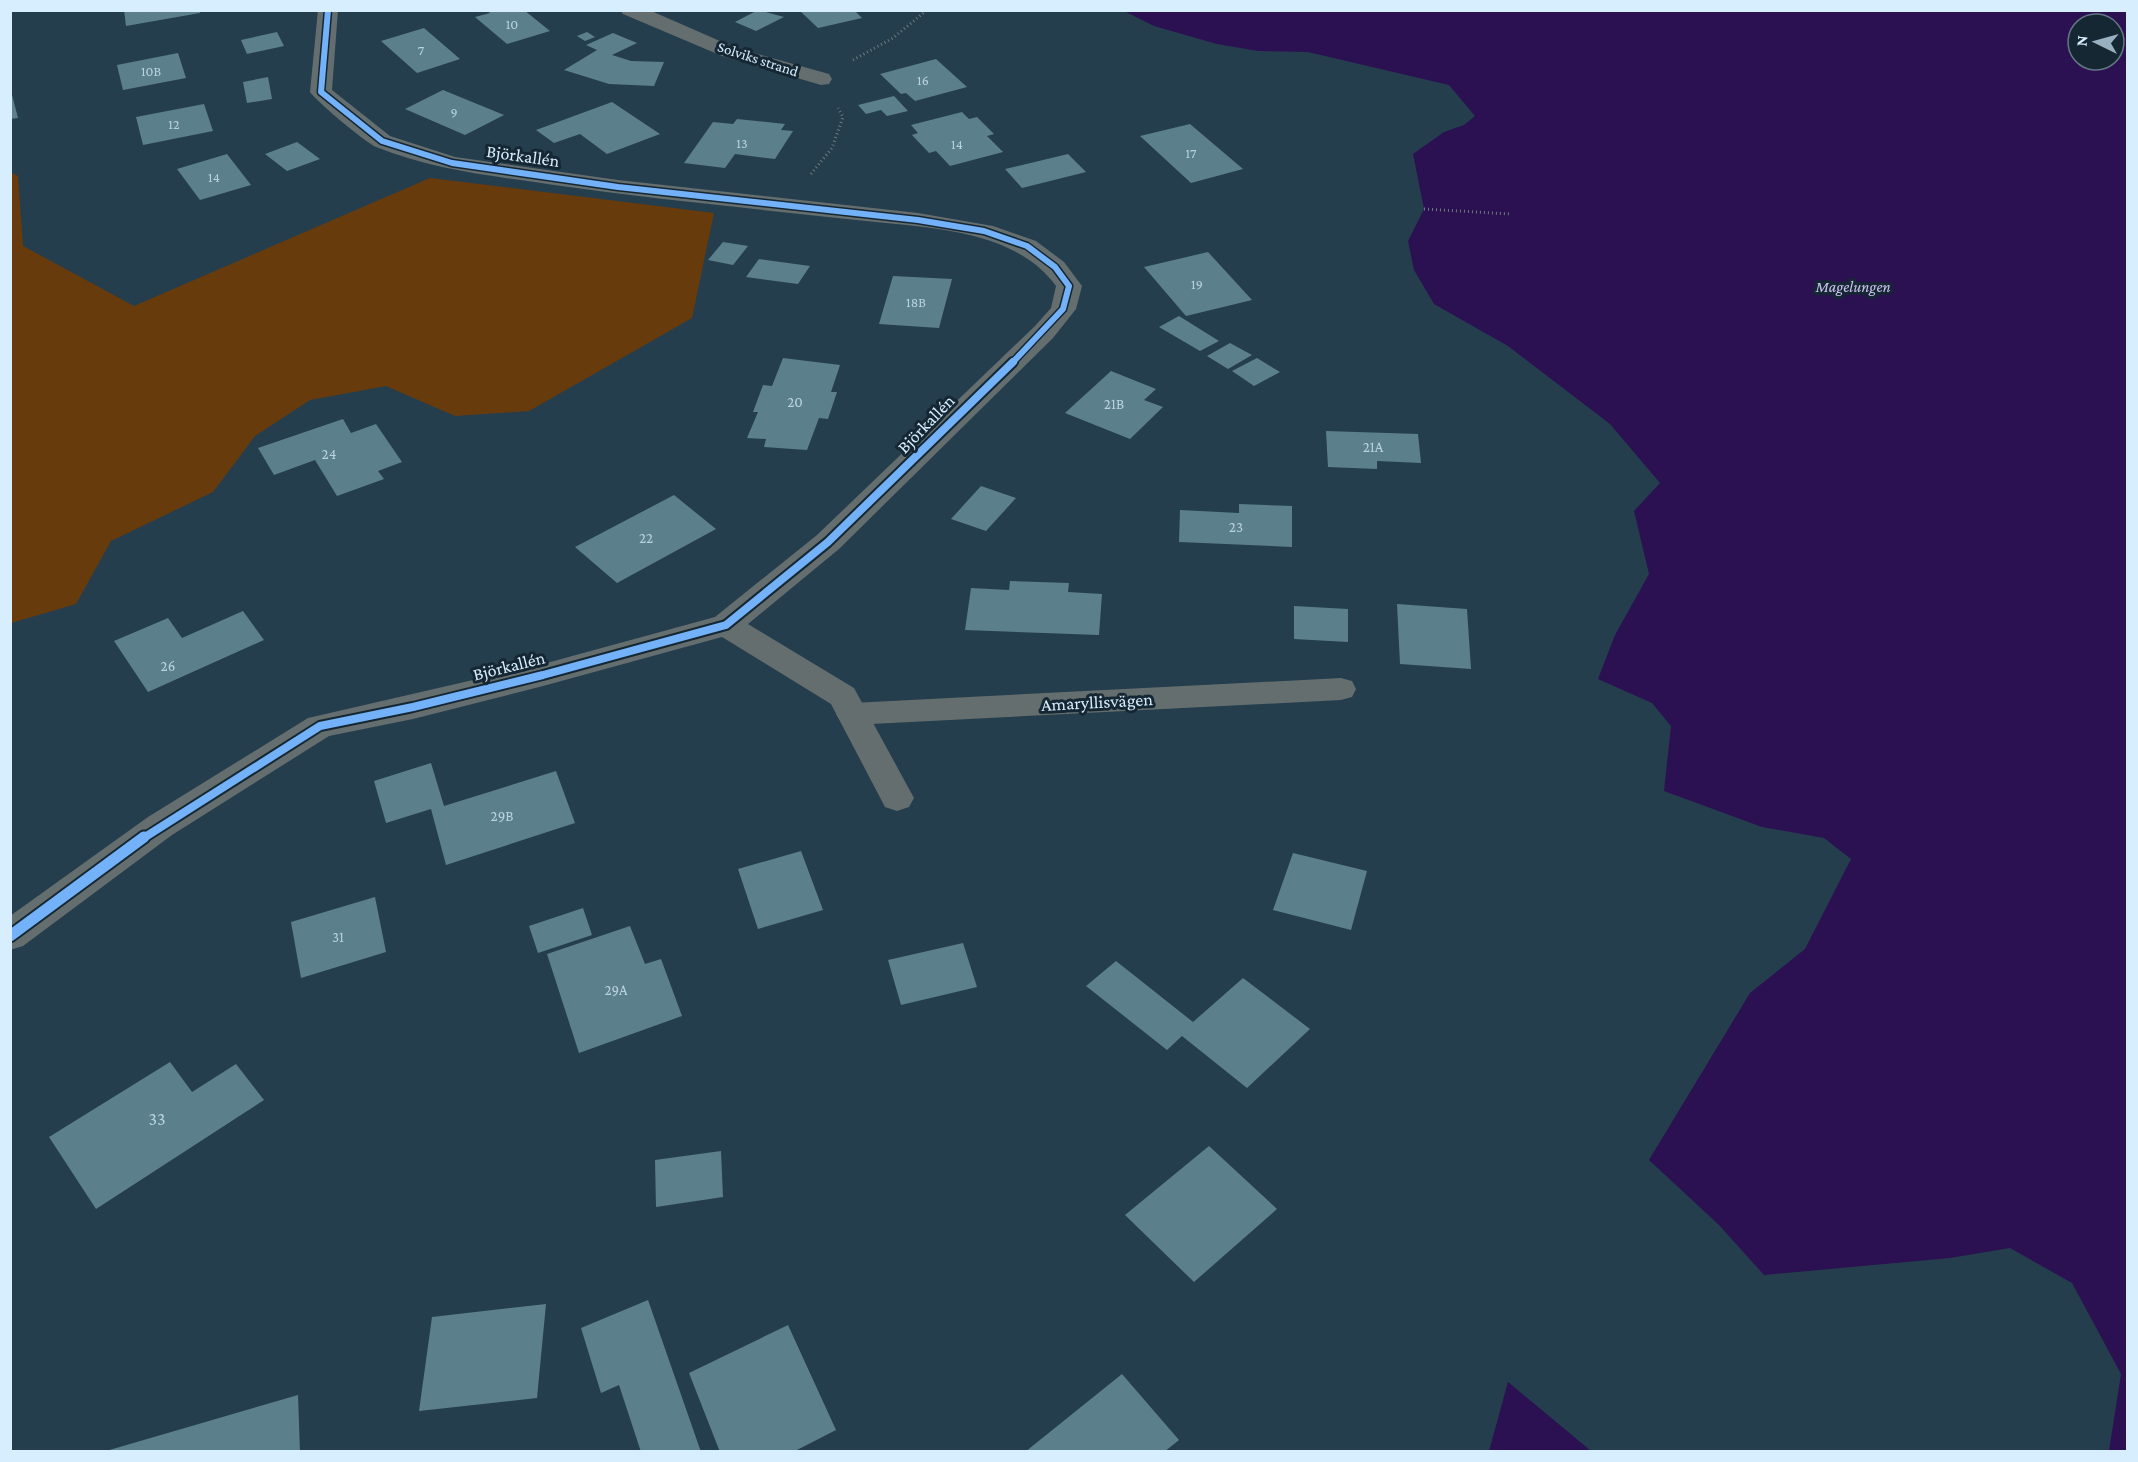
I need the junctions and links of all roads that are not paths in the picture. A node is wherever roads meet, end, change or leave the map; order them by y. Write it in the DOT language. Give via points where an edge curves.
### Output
graph roads {
  1 [pos="328,10"];
  2 [pos="630,10"];
  3 [pos="821,79"];
  4 [pos="726,625"];
  5 [pos="1341,689"];
  6 [pos="852,714"];
  7 [pos="897,798"];
  8 [pos="10,936"];
  1 -- 4 [label="street, Björkallén" via="321,92 382,141 452,163 984,231 1027,246 1055,267 1069,286 1063,309 1044,332 828,542"];
  2 -- 3 [label="street, Solviks strand" via="729,52"];
  4 -- 6 [label="street" via="843,696"];
  4 -- 8 [label="street, Björkallén" via="489,688 320,726 160,826"];
  5 -- 6 [label="lane, Amaryllisvägen"];
  6 -- 7 [label="street"];
}
